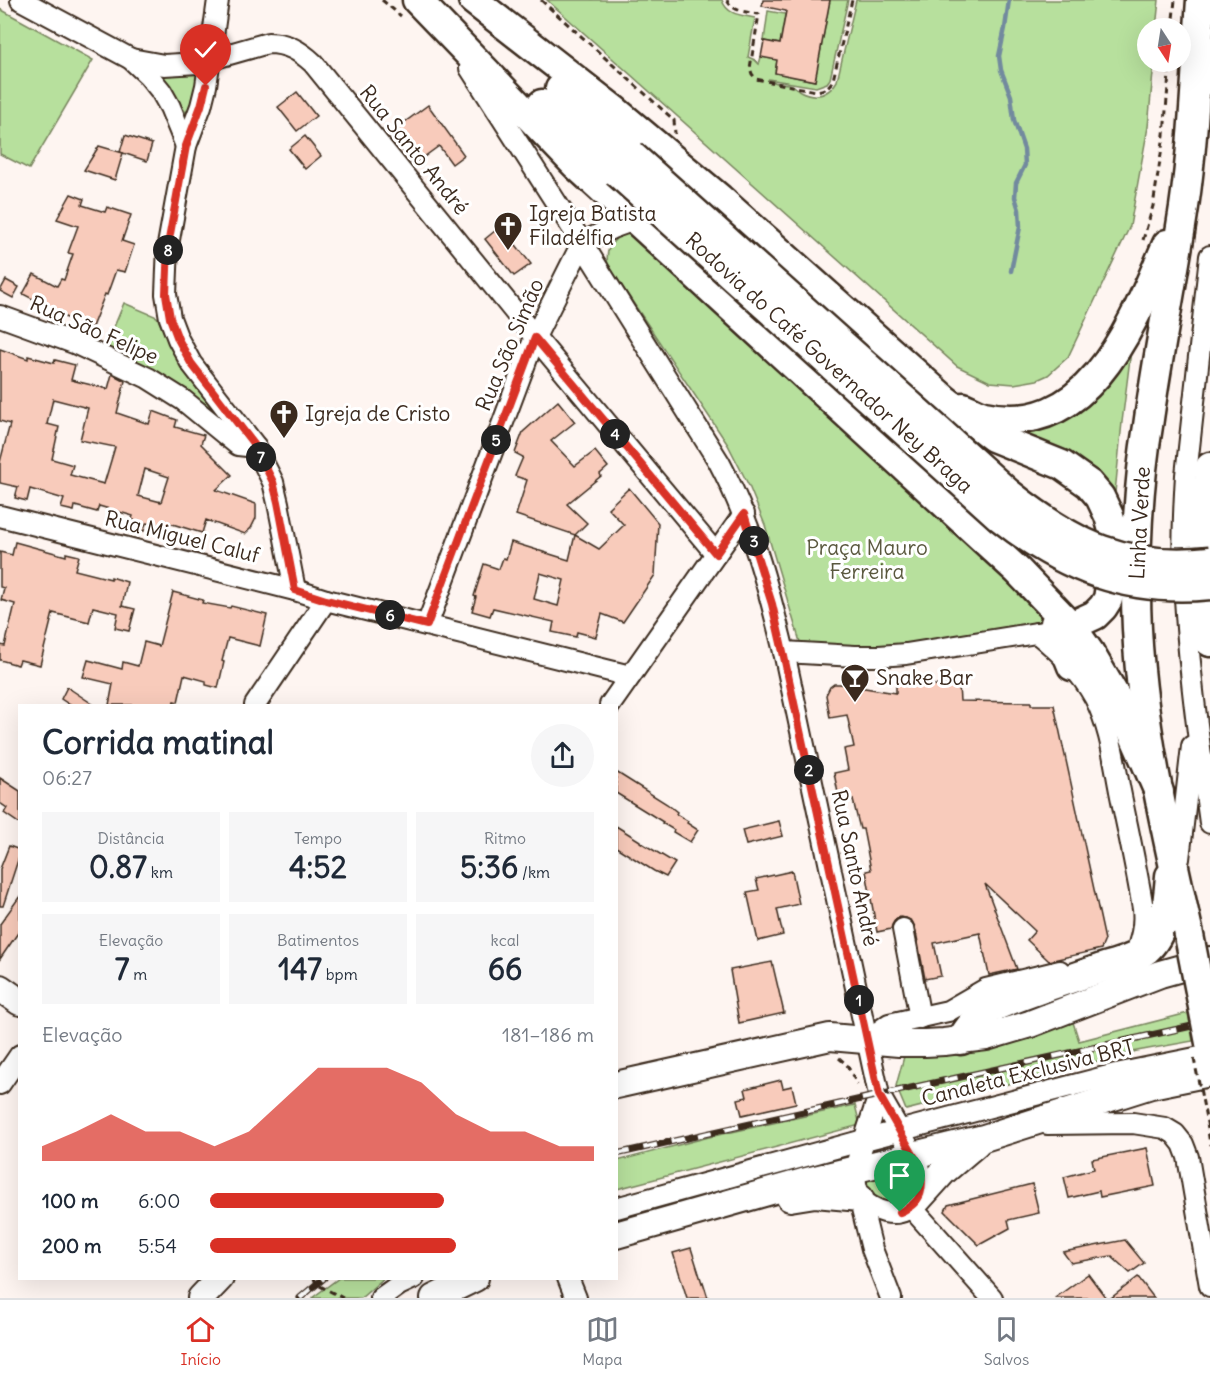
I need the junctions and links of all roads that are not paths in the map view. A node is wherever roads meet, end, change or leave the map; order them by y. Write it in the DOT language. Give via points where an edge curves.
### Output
graph roads {
  1 [pos="21,0"];
  2 [pos="218,0"];
  3 [pos="417,0"];
  4 [pos="427,0"];
  5 [pos="465,0"];
  6 [pos="473,0"];
  7 [pos="1202,0"];
  8 [pos="447,33"];
  9 [pos="131,58"];
  10 [pos="210,61"];
  11 [pos="186,146"];
  12 [pos="624,163"];
  13 [pos="1184,207"];
  14 [pos="638,222"];
  15 [pos="582,243"];
  16 [pos="1210,256"];
  17 [pos="0,316"];
  18 [pos="535,338"];
  19 [pos="944,399"];
  20 [pos="256,447"];
  21 [pos="1210,466"];
  22 [pos="744,514"];
  23 [pos="0,516"];
  24 [pos="716,554"];
  25 [pos="1199,574"];
  26 [pos="295,590"];
  27 [pos="326,600"];
  28 [pos="427,625"];
  29 [pos="1055,629"];
  30 [pos="1210,642"];
  31 [pos="783,652"];
  32 [pos="1072,666"];
  33 [pos="630,676"];
  34 [pos="256,704"];
  35 [pos="611,704"];
  36 [pos="1196,716"];
  37 [pos="1200,749"];
  38 [pos="1210,777"];
  39 [pos="1160,792"];
  40 [pos="1210,823"];
  41 [pos="1174,866"];
  42 [pos="903,929"];
  43 [pos="1135,956"];
  44 [pos="1210,960"];
  45 [pos="1106,967"];
  46 [pos="0,988"];
  47 [pos="18,1001"];
  48 [pos="920,1018"];
  49 [pos="867,1040"];
  50 [pos="961,1040"];
  51 [pos="1210,1042"];
  52 [pos="1210,1056"];
  53 [pos="18,1058"];
  54 [pos="1210,1073"];
  55 [pos="0,1084"];
  56 [pos="618,1085"];
  57 [pos="879,1095"];
  58 [pos="1103,1111"];
  59 [pos="899,1131"];
  60 [pos="984,1138"];
  61 [pos="864,1140"];
  62 [pos="912,1155"];
  63 [pos="855,1168"];
  64 [pos="860,1198"];
  65 [pos="914,1204"];
  66 [pos="618,1207"];
  67 [pos="888,1213"];
  68 [pos="618,1234"];
  69 [pos="618,1235"];
  70 [pos="872,1249"];
  71 [pos="218,1280"];
  72 [pos="410,1280"];
  73 [pos="471,1280"];
  74 [pos="569,1280"];
  75 [pos="1210,1286"];
  76 [pos="201,1298"];
  77 [pos="381,1298"];
  78 [pos="434,1298"];
  79 [pos="576,1298"];
  80 [pos="891,1298"];
  81 [pos="992,1298"];
  1 -- 9 [label="street"];
  2 -- 10 [label="street"];
  3 -- 8 [label="highway"];
  4 -- 12 [label="highway, Rodovia do Café Governador Ney Braga"];
  5 -- 12 [label="highway, Rodovia do Café Governador Ney Braga"];
  6 -- 19 [label="highway" via="720,199"];
  7 -- 13 [label="highway, Linha Verde"];
  8 -- 14 [label="highway" via="576,165"];
  8 -- 15 [label="street, Rua Santo André"];
  9 -- 10 [label="street, Rua Santo André" via="165,65"];
  9 -- 11 [label="street" via="160,91"];
  10 -- 11 [label="street" via="201,106"];
  10 -- 18 [label="street, Rua Santo André" via="268,43 289,46 306,57"];
  11 -- 20 [label="street" via="168,245 166,294 170,318 191,363"];
  12 -- 25 [label="highway, Rodovia do Café Governador Ney Braga, bridge" via="1013,527 1077,566 1123,581 1164,587"];
  13 -- 19 [label="highway" via="1129,329 1109,361 1067,403 1039,416 1008,419 983,415"];
  13 -- 39 [label="highway, Linha Verde" via="1147,428 1138,522 1139,662"];
  14 -- 15 [label="street" via="612,228"];
  14 -- 29 [label="highway" via="1042,596"];
  15 -- 18 [label="street, Rua São Simão"];
  15 -- 22 [label="street, Rua Santo André" via="719,462"];
  16 -- 36 [label="street" via="1184,526 1186,617"];
  17 -- 20 [label="street, Rua São Felipe" via="74,343 148,378 183,400 238,446"];
  18 -- 24 [label="street, Rua Santo André"];
  18 -- 28 [label="street, Rua São Simão"];
  19 -- 29 [label="highway" via="993,437 1062,465 1100,497 1114,534 1108,598 1095,615"];
  20 -- 26 [label="street" via="273,482"];
  21 -- 30 [label="highway" via="1205,574"];
  22 -- 24 [label="street"];
  22 -- 31 [label="street, Rua Santo André"];
  23 -- 26 [label="street, Rua Miguel Caluf"];
  24 -- 33 [label="street"];
  26 -- 27 [label="street, Rua Miguel Caluf"];
  27 -- 28 [label="street, Rua Miguel Caluf"];
  27 -- 34 [label="street"];
  28 -- 33 [label="street, Rua Miguel Caluf"];
  29 -- 31 [label="street" via="888,656"];
  29 -- 32 [label="highway"];
  29 -- 39 [label="highway" via="1090,653 1121,706"];
  31 -- 49 [label="street, Rua Santo André"];
  32 -- 43 [label="street" via="1095,699 1111,745 1143,909 1143,935"];
  33 -- 35 [label="street"];
  36 -- 37 [label="street"];
  36 -- 41 [label="street"];
  37 -- 38 [label="street"];
  37 -- 40 [label="street"];
  39 -- 41 [label="highway, Linha Verde"];
  41 -- 43 [label="highway" via="1162,925 1146,949"];
  41 -- 51 [label="highway, Linha Verde, bridge"];
  42 -- 48 [label="street"];
  43 -- 45 [label="highway"];
  44 -- 50 [label="main road" via="1151,977 1008,1031"];
  45 -- 48 [label="street" via="1057,971 997,985 948,1011"];
  45 -- 50 [label="highway" via="989,1009 970,1025"];
  46 -- 47 [label="main road"];
  48 -- 49 [label="street" via="889,1024"];
  49 -- 50 [label="main road"];
  49 -- 56 [label="main road" via="830,1037"];
  49 -- 57 [label="street, Rua Santo André"];
  52 -- 59 [label="street, Canaleta Exclusiva BRT" via="1116,1074"];
  53 -- 55 [label="street"];
  54 -- 58 [label="main road" via="1151,1085"];
  57 -- 59 [label="street, Rua Santo André"];
  57 -- 61 [label="street"];
  58 -- 60 [label="main road" via="1025,1125"];
  58 -- 75 [label="street" via="1133,1123 1165,1128 1183,1144"];
  59 -- 61 [label="street, Canaleta Exclusiva BRT"];
  59 -- 62 [label="street, Rua Santo André"];
  60 -- 62 [label="main road"];
  60 -- 65 [label="main road" via="952,1162"];
  61 -- 63 [label="street"];
  61 -- 66 [label="street, Canaleta Exclusiva BRT"];
  62 -- 63 [label="main road"];
  62 -- 65 [label="street" via="922,1177 922,1190"];
  63 -- 64 [label="street"];
  63 -- 68 [label="main road"];
  64 -- 67 [label="street" via="877,1211"];
  64 -- 69 [label="main road" via="799,1196"];
  64 -- 70 [label="street"];
  65 -- 67 [label="street"];
  65 -- 81 [label="street"];
  67 -- 70 [label="street" via="876,1232"];
  70 -- 80 [label="street"];
  71 -- 76 [label="main road"];
  72 -- 77 [label="street"];
  73 -- 78 [label="main road"];
  74 -- 79 [label="street"];
}
